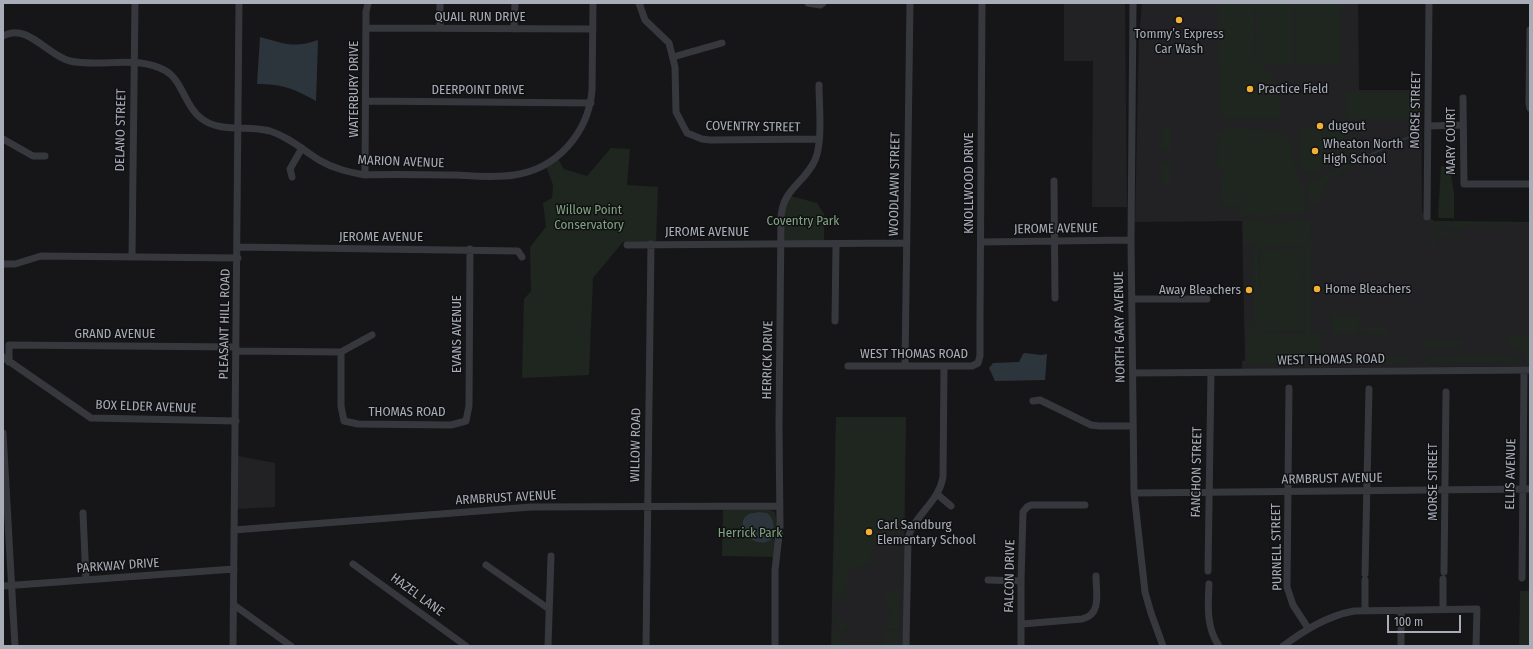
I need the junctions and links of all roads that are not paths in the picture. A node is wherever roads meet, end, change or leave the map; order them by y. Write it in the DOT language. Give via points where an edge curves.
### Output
graph roads {
  1 [pos="135,3"];
  2 [pos="239,3"];
  3 [pos="368,3"];
  4 [pos="440,3"];
  5 [pos="515,3"];
  6 [pos="639,3"];
  7 [pos="808,3"];
  8 [pos="823,3"];
  9 [pos="910,3"];
  10 [pos="982,3"];
  11 [pos="1133,3"];
  12 [pos="1429,3"];
  13 [pos="593,4"];
  14 [pos="366,28"];
  15 [pos="440,28"];
  16 [pos="514,29"];
  17 [pos="593,29"];
  18 [pos="1530,30"];
  19 [pos="3,36"];
  20 [pos="722,43"];
  21 [pos="673,57"];
  22 [pos="134,63"];
  23 [pos="819,85"];
  24 [pos="1463,98"];
  25 [pos="366,101"];
  26 [pos="591,103"];
  27 [pos="1530,108"];
  28 [pos="1463,125"];
  29 [pos="1428,126"];
  30 [pos="239,128"];
  31 [pos="3,139"];
  32 [pos="819,139"];
  33 [pos="302,148"];
  34 [pos="45,156"];
  35 [pos="365,175"];
  36 [pos="292,177"];
  37 [pos="1054,181"];
  38 [pos="1530,184"];
  39 [pos="1427,217"];
  40 [pos="1131,240"];
  41 [pos="1055,241"];
  42 [pos="981,242"];
  43 [pos="907,243"];
  44 [pos="651,244"];
  45 [pos="781,244"];
  46 [pos="836,244"];
  47 [pos="627,245"];
  48 [pos="238,248"];
  49 [pos="470,249"];
  50 [pos="132,257"];
  51 [pos="522,257"];
  52 [pos="238,258"];
  53 [pos="3,264"];
  54 [pos="1054,298"];
  55 [pos="1132,299"];
  56 [pos="1207,299"];
  57 [pos="835,321"];
  58 [pos="372,334"];
  59 [pos="236,349"];
  60 [pos="341,352"];
  61 [pos="6,359"];
  62 [pos="978,363"];
  63 [pos="848,366"];
  64 [pos="906,366"];
  65 [pos="944,367"];
  66 [pos="1527,370"];
  67 [pos="1133,373"];
  68 [pos="1210,373"];
  69 [pos="1289,388"];
  70 [pos="1369,389"];
  71 [pos="1446,392"];
  72 [pos="1033,401"];
  73 [pos="466,418"];
  74 [pos="236,421"];
  75 [pos="1132,426"];
  76 [pos="4,435"];
  77 [pos="1527,489"];
  78 [pos="1445,490"];
  79 [pos="1366,491"];
  80 [pos="1209,492"];
  81 [pos="1288,492"];
  82 [pos="1134,493"];
  83 [pos="938,494"];
  84 [pos="1085,505"];
  85 [pos="780,506"];
  86 [pos="951,506"];
  87 [pos="647,507"];
  88 [pos="83,513"];
  89 [pos="234,530"];
  90 [pos="551,556"];
  91 [pos="353,564"];
  92 [pos="486,565"];
  93 [pos="234,570"];
  94 [pos="1208,571"];
  95 [pos="1096,576"];
  96 [pos="1522,578"];
  97 [pos="86,580"];
  98 [pos="988,580"];
  99 [pos="1021,581"];
  100 [pos="1208,584"];
  101 [pos="7,586"];
  102 [pos="234,605"];
  103 [pos="548,609"];
  104 [pos="1401,610"];
  105 [pos="1443,610"];
  106 [pos="1365,611"];
  107 [pos="1022,624"];
  108 [pos="1308,628"];
  109 [pos="15,646"];
  110 [pos="233,646"];
  111 [pos="291,646"];
  112 [pos="466,646"];
  113 [pos="548,646"];
  114 [pos="646,646"];
  115 [pos="775,646"];
  116 [pos="906,646"];
  117 [pos="1022,646"];
  118 [pos="1163,646"];
  119 [pos="1219,646"];
  120 [pos="1282,646"];
  121 [pos="1401,646"];
  122 [pos="1476,646"];
  1 -- 22 [label="street, DELANO STREET"];
  2 -- 30 [label="street, PLEASANT HILL ROAD"];
  3 -- 14 [label="street, WATERBURY DRIVE"];
  4 -- 15 [label="street"];
  5 -- 16 [label="street"];
  6 -- 21 [label="street" via="645,20 669,43"];
  7 -- 8 [label="street"];
  9 -- 43 [label="street, WOODLAWN STREET"];
  10 -- 42 [label="street, KNOLLWOOD DRIVE"];
  11 -- 40 [label="street, NORTH GARY AVENUE"];
  12 -- 29 [label="street, MORSE STREET"];
  13 -- 17 [label="street, MARION AVENUE"];
  14 -- 15 [label="street, QUAIL RUN DRIVE"];
  14 -- 25 [label="street, WATERBURY DRIVE"];
  15 -- 16 [label="street, QUAIL RUN DRIVE"];
  16 -- 17 [label="street, QUAIL RUN DRIVE"];
  17 -- 26 [label="street, MARION AVENUE"];
  18 -- 27 [label="street"];
  19 -- 22 [label="street, MARION AVENUE" via="11,32 26,35 56,56 72,61"];
  20 -- 21 [label="street"];
  21 -- 32 [label="street, COVENTRY STREET" via="676,112 687,133 710,140"];
  22 -- 30 [label="street, MARION AVENUE" via="167,71 180,87 189,106 206,122"];
  22 -- 50 [label="street, DELANO STREET"];
  23 -- 32 [label="street, HERRICK DRIVE"];
  24 -- 28 [label="street, MARY COURT"];
  25 -- 26 [label="street, DEERPOINT DRIVE"];
  25 -- 35 [label="street, WATERBURY DRIVE"];
  26 -- 35 [label="street, MARION AVENUE" via="582,128 565,151 543,166 526,172 502,176"];
  28 -- 29 [label="street"];
  28 -- 38 [label="street, MARY COURT" via="1464,184"];
  29 -- 39 [label="street, MORSE STREET"];
  30 -- 33 [label="street, MARION AVENUE" via="272,132"];
  30 -- 48 [label="street, PLEASANT HILL ROAD"];
  31 -- 34 [label="street" via="33,156"];
  32 -- 45 [label="street, HERRICK DRIVE" via="817,154 811,167 792,188 784,202 781,213"];
  33 -- 35 [label="street, MARION AVENUE" via="330,166"];
  33 -- 36 [label="street" via="290,169"];
  37 -- 41 [label="street"];
  40 -- 41 [label="street, JEROME AVENUE"];
  40 -- 55 [label="street, NORTH GARY AVENUE"];
  41 -- 42 [label="street, JEROME AVENUE"];
  41 -- 54 [label="street"];
  42 -- 62 [label="street, KNOLLWOOD DRIVE"];
  43 -- 46 [label="street, JEROME AVENUE"];
  43 -- 64 [label="street, WOODLAWN STREET"];
  44 -- 45 [label="street, JEROME AVENUE"];
  44 -- 47 [label="street, JEROME AVENUE"];
  44 -- 87 [label="street, WILLOW ROAD"];
  45 -- 46 [label="street, JEROME AVENUE"];
  45 -- 85 [label="street, HERRICK DRIVE"];
  46 -- 57 [label="street"];
  48 -- 49 [label="street, JEROME AVENUE"];
  48 -- 52 [label="street, PLEASANT HILL ROAD"];
  49 -- 51 [label="street, JEROME AVENUE" via="518,251"];
  49 -- 73 [label="street, EVANS AVENUE" via="469,406"];
  50 -- 52 [label="street"];
  50 -- 53 [label="street" via="41,256 15,264"];
  52 -- 59 [label="street, PLEASANT HILL ROAD"];
  55 -- 56 [label="street"];
  55 -- 67 [label="street, NORTH GARY AVENUE"];
  58 -- 60 [label="street"];
  59 -- 60 [label="street, GRAND AVENUE"];
  59 -- 61 [label="street, GRAND AVENUE" via="9,345"];
  59 -- 74 [label="street, PLEASANT HILL ROAD"];
  60 -- 73 [label="street, THOMAS ROAD" via="341,406 344,421 358,424 451,425 466,421"];
  61 -- 74 [label="street, BOX ELDER AVENUE" via="91,418"];
  62 -- 65 [label="street, WEST THOMAS ROAD" via="972,366"];
  63 -- 64 [label="street, WEST THOMAS ROAD"];
  64 -- 65 [label="street, WEST THOMAS ROAD"];
  65 -- 83 [label="street" via="944,470"];
  66 -- 68 [label="street, WEST THOMAS ROAD"];
  66 -- 77 [label="street, ELLIS AVENUE"];
  67 -- 68 [label="street, WEST THOMAS ROAD"];
  67 -- 75 [label="street, NORTH GARY AVENUE"];
  68 -- 80 [label="street, FANCHON STREET"];
  69 -- 81 [label="street, PURNELL STREET"];
  70 -- 79 [label="street"];
  71 -- 78 [label="street, MORSE STREET"];
  72 -- 75 [label="street" via="1040,400 1095,426"];
  74 -- 89 [label="street, PLEASANT HILL ROAD"];
  75 -- 82 [label="street, NORTH GARY AVENUE"];
  76 -- 101 [label="street"];
  77 -- 78 [label="street, ARMBRUST AVENUE"];
  77 -- 96 [label="street, ELLIS AVENUE"];
  78 -- 79 [label="street, ARMBRUST AVENUE"];
  78 -- 105 [label="street, MORSE STREET"];
  79 -- 81 [label="street, ARMBRUST AVENUE"];
  79 -- 106 [label="street"];
  80 -- 81 [label="street, ARMBRUST AVENUE"];
  80 -- 82 [label="street, ARMBRUST AVENUE"];
  80 -- 94 [label="street, FANCHON STREET"];
  81 -- 108 [label="street, PURNELL STREET" via="1287,587 1293,605"];
  82 -- 118 [label="street, NORTH GARY AVENUE" via="1145,592"];
  83 -- 86 [label="street"];
  83 -- 116 [label="street" via="920,516 908,538"];
  84 -- 99 [label="street, FALCON DRIVE" via="1027,507 1023,515"];
  85 -- 87 [label="street, ARMBRUST AVENUE"];
  85 -- 115 [label="street, HERRICK DRIVE"];
  87 -- 89 [label="street, ARMBRUST AVENUE" via="531,507"];
  87 -- 114 [label="street, WILLOW ROAD"];
  88 -- 97 [label="street"];
  89 -- 93 [label="street, PLEASANT HILL ROAD"];
  90 -- 103 [label="street"];
  91 -- 112 [label="street, HAZEL LANE"];
  92 -- 103 [label="street"];
  93 -- 97 [label="street, PARKWAY DRIVE"];
  93 -- 102 [label="street, PLEASANT HILL ROAD"];
  95 -- 107 [label="street" via="1096,606 1090,617"];
  97 -- 101 [label="street, PARKWAY DRIVE"];
  98 -- 99 [label="street"];
  99 -- 107 [label="street, FALCON DRIVE"];
  100 -- 119 [label="street" via="1210,624"];
  101 -- 109 [label="street"];
  102 -- 110 [label="street, PLEASANT HILL ROAD"];
  102 -- 111 [label="street"];
  103 -- 113 [label="street"];
  104 -- 105 [label="street"];
  104 -- 106 [label="street"];
  104 -- 121 [label="street"];
  105 -- 122 [label="street" via="1476,609"];
  106 -- 108 [label="street" via="1335,615"];
  107 -- 117 [label="street, FALCON DRIVE"];
  108 -- 120 [label="street"];
}
